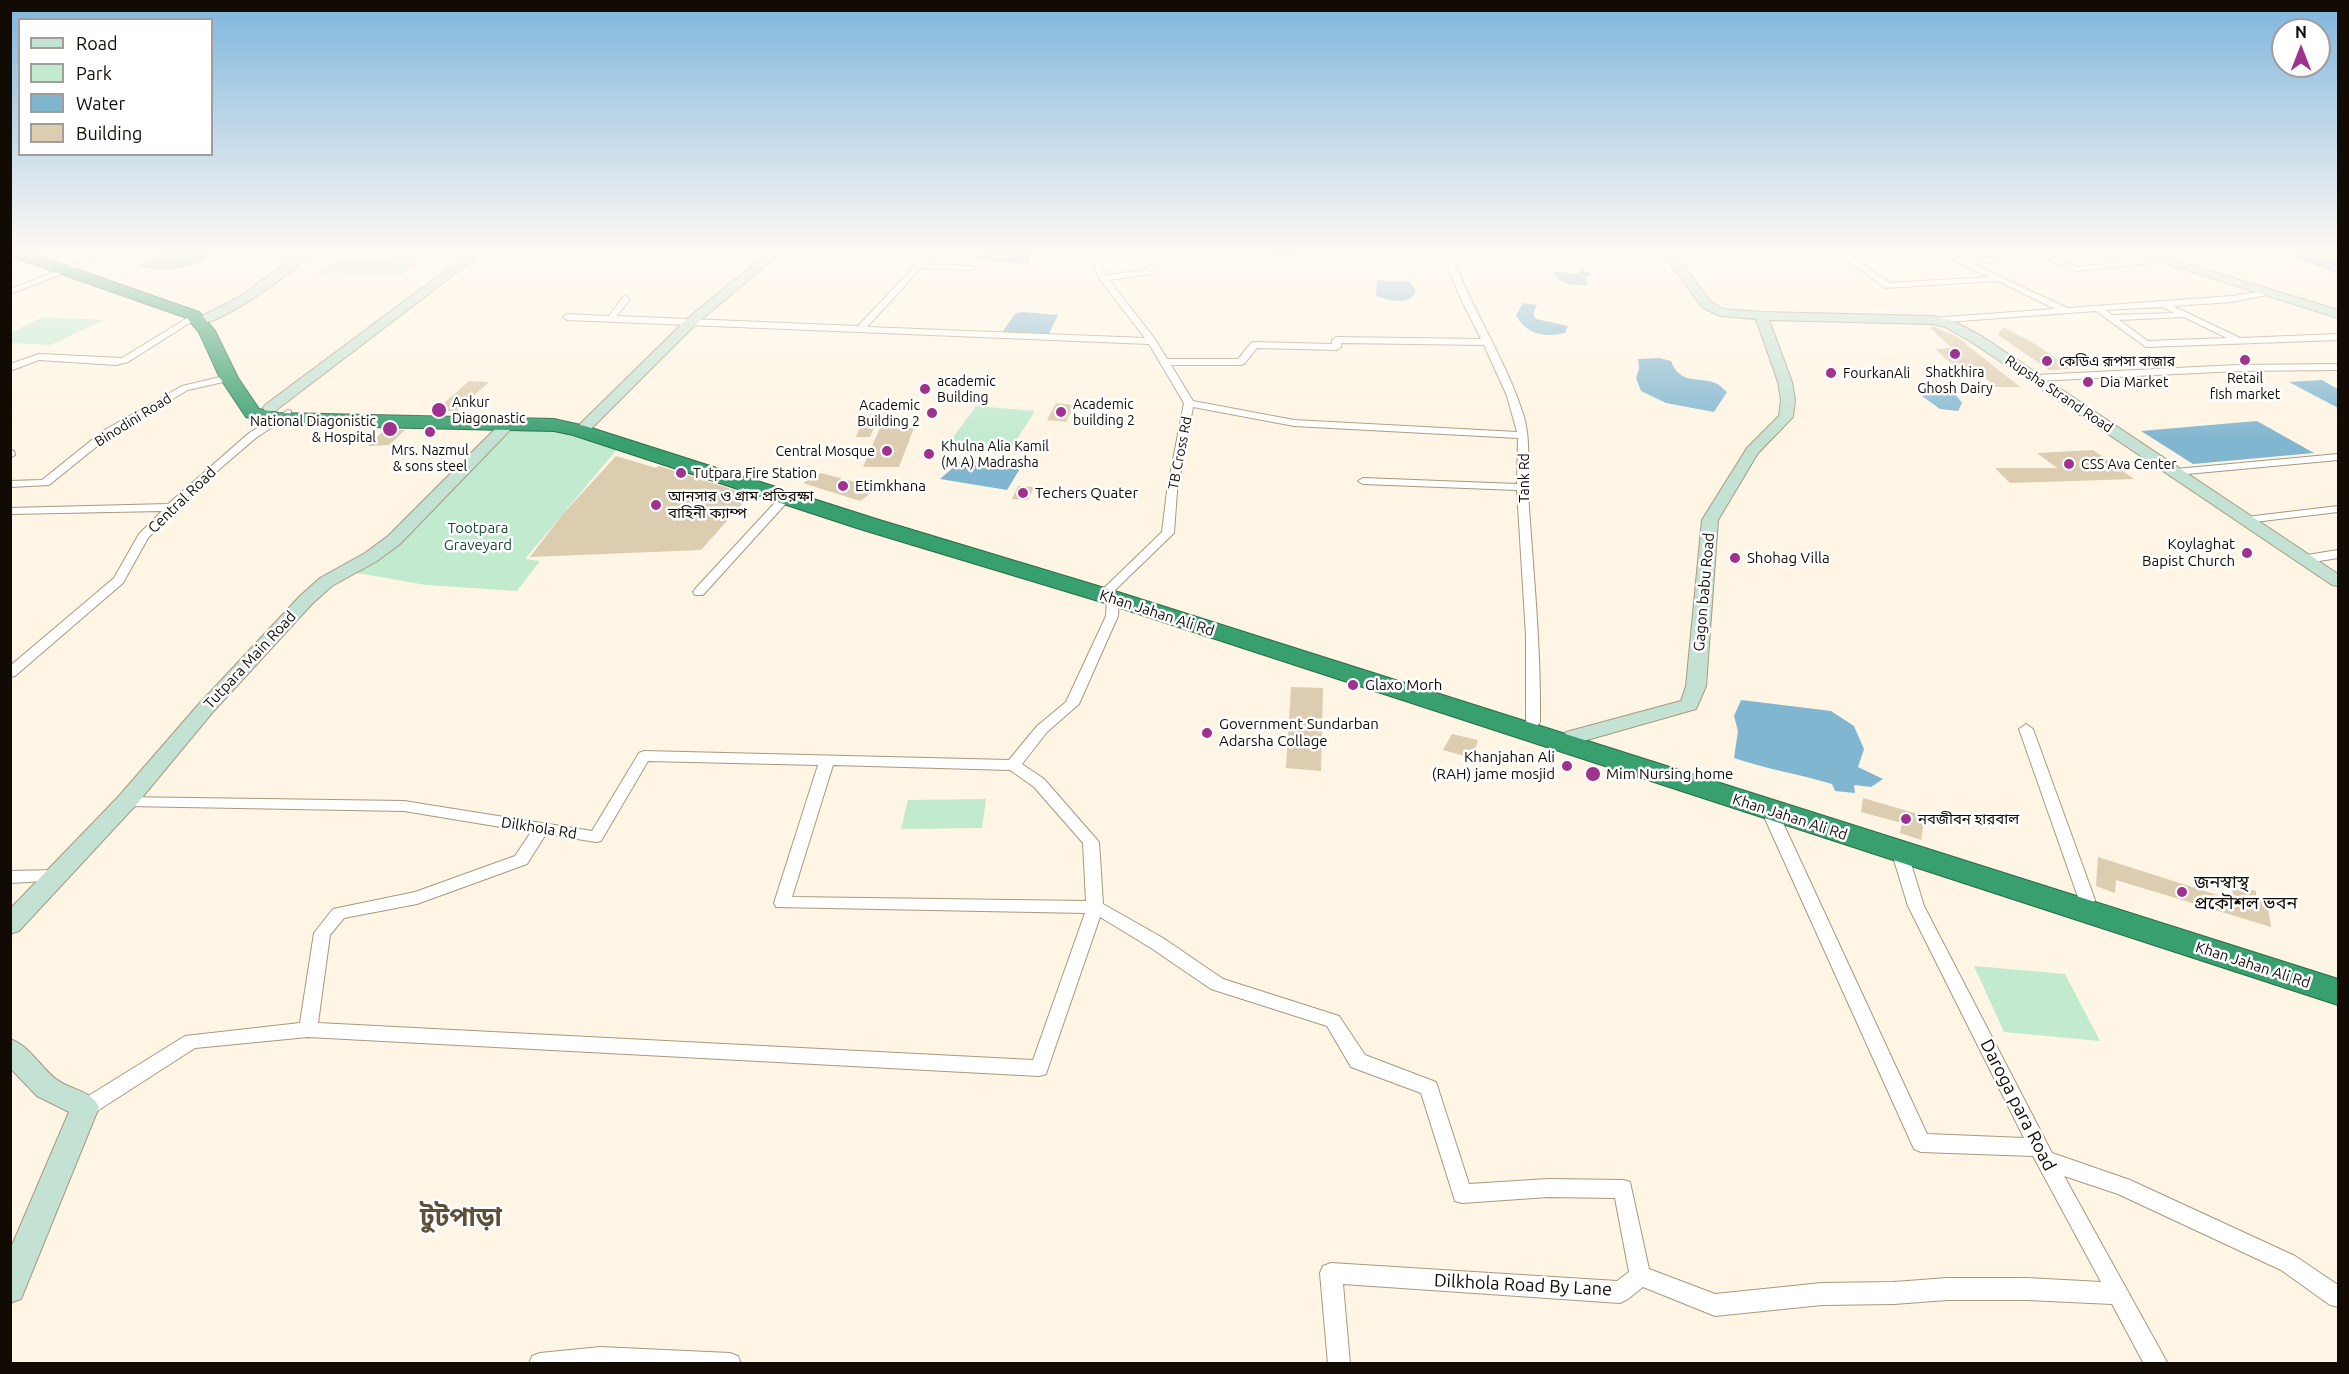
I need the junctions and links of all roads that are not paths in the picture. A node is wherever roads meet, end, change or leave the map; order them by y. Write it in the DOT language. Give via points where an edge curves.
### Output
graph roads {
  1 [pos="191,314"];
  2 [pos="209,314"];
  3 [pos="401,314"];
  4 [pos="615,314"];
  5 [pos="700,314"];
  6 [pos="873,314"];
  7 [pos="1131,314"];
  8 [pos="1472,314"];
  9 [pos="1740,314"];
  10 [pos="2020,314"];
  11 [pos="2105,314"];
  12 [pos="2185,315"];
  13 [pos="1761,316"];
  14 [pos="567,317"];
  15 [pos="202,318"];
  16 [pos="612,318"];
  17 [pos="2110,318"];
  18 [pos="1933,320"];
  19 [pos="692,321"];
  20 [pos="860,328"];
  21 [pos="2338,337"];
  22 [pos="1152,341"];
  23 [pos="2240,341"];
  24 [pos="1487,342"];
  25 [pos="1166,362"];
  26 [pos="2338,367"];
  27 [pos="10,368"];
  28 [pos="229,378"];
  29 [pos="2036,378"];
  30 [pos="1190,403"];
  31 [pos="279,413"];
  32 [pos="510,422"];
  33 [pos="586,426"];
  34 [pos="1524,435"];
  35 [pos="2338,457"];
  36 [pos="2176,472"];
  37 [pos="1363,481"];
  38 [pos="10,484"];
  39 [pos="1523,487"];
  40 [pos="786,496"];
  41 [pos="171,507"];
  42 [pos="2338,509"];
  43 [pos="10,512"];
  44 [pos="2246,520"];
  45 [pos="2338,554"];
  46 [pos="2307,559"];
  47 [pos="2338,580"];
  48 [pos="699,592"];
  49 [pos="1110,594"];
  50 [pos="10,673"];
  51 [pos="1533,722"];
  52 [pos="2026,729"];
  53 [pos="1573,737"];
  54 [pos="827,761"];
  55 [pos="1013,765"];
  56 [pos="127,801"];
  57 [pos="1768,810"];
  58 [pos="541,829"];
  59 [pos="1898,846"];
  60 [pos="56,876"];
  61 [pos="10,877"];
  62 [pos="2087,900"];
  63 [pos="1095,907"];
  64 [pos="10,925"];
  65 [pos="2338,980"];
  66 [pos="2338,992"];
  67 [pos="308,1030"];
  68 [pos="10,1050"];
  69 [pos="84,1108"];
  70 [pos="2042,1154"];
  71 [pos="1640,1276"];
  72 [pos="10,1288"];
  73 [pos="2119,1294"];
  74 [pos="2338,1297"];
  75 [pos="540,1364"];
  76 [pos="730,1364"];
  77 [pos="1339,1364"];
  78 [pos="2157,1364"];
  1 -- 15 [label="highway"];
  2 -- 15 [label="street"];
  3 -- 31 [label="street"];
  4 -- 16 [label="street"];
  5 -- 19 [label="street"];
  6 -- 20 [label="street"];
  7 -- 22 [label="street, TB Cross Rd"];
  8 -- 24 [label="street, Tank Rd"];
  9 -- 13 [label="street, Rupsha Strand Road"];
  10 -- 18 [label="street"];
  11 -- 17 [label="street"];
  12 -- 17 [label="street"];
  12 -- 23 [label="street"];
  13 -- 18 [label="street, Rupsha Strand Road"];
  13 -- 53 [label="street, Gagon babu Road" via="1785,382 1786,417 1752,451 1710,520 1696,686 1689,705"];
  14 -- 16 [label="street"];
  15 -- 27 [label="street" via="125,360 39,357"];
  15 -- 28 [label="highway, Khan Jahan Ali Rd"];
  15 -- 31 [label="highway" via="255,393"];
  16 -- 19 [label="street"];
  17 -- 23 [label="street" via="2145,344"];
  18 -- 29 [label="street, Rupsha Strand Road" via="1978,339"];
  19 -- 20 [label="street"];
  19 -- 33 [label="street"];
  20 -- 22 [label="street"];
  21 -- 23 [label="street"];
  22 -- 25 [label="street, TB Cross Rd"];
  24 -- 25 [label="street" via="1336,340 1337,347 1254,345 1241,362"];
  24 -- 34 [label="street, Tank Rd"];
  25 -- 30 [label="street, TB Cross Rd"];
  26 -- 29 [label="street"];
  28 -- 31 [label="highway, Khan Jahan Ali Rd" via="253,413"];
  28 -- 38 [label="street, Binodini Road" via="185,388 107,433 45,483"];
  29 -- 36 [label="street, Rupsha Strand Road"];
  30 -- 34 [label="street" via="1294,423"];
  30 -- 49 [label="street, TB Cross Rd" via="1168,533"];
  31 -- 32 [label="highway, Khan Jahan Ali Rd"];
  31 -- 41 [label="street, Central Road"];
  32 -- 33 [label="highway, Khan Jahan Ali Rd" via="561,421"];
  32 -- 40 [label="highway, Khan Jahan Ali Rd" via="579,430"];
  32 -- 56 [label="street, Tutpara Main Road" via="394,540 326,582 306,600"];
  33 -- 49 [label="highway, Khan Jahan Ali Rd"];
  34 -- 39 [label="street, Tank Rd"];
  35 -- 36 [label="street"];
  36 -- 44 [label="street, Rupsha Strand Road"];
  37 -- 39 [label="street"];
  39 -- 51 [label="street, Tank Rd" via="1535,665"];
  40 -- 48 [label="street"];
  40 -- 49 [label="highway, Khan Jahan Ali Rd"];
  41 -- 43 [label="street"];
  41 -- 50 [label="street, Central Road" via="143,536 118,580"];
  42 -- 44 [label="street"];
  44 -- 46 [label="street, Rupsha Strand Road"];
  45 -- 46 [label="street"];
  46 -- 47 [label="street, Rupsha Strand Road"];
  49 -- 51 [label="highway, Khan Jahan Ali Rd"];
  49 -- 55 [label="street" via="1112,616 1072,704 1042,729"];
  49 -- 57 [label="highway, Khan Jahan Ali Rd"];
  51 -- 53 [label="highway, Khan Jahan Ali Rd"];
  52 -- 62 [label="street"];
  53 -- 59 [label="highway, Khan Jahan Ali Rd"];
  54 -- 55 [label="street, Dilkhola Rd"];
  54 -- 58 [label="street, Dilkhola Rd" via="644,756 596,837"];
  54 -- 63 [label="street" via="782,903"];
  55 -- 63 [label="street" via="1039,783 1091,842"];
  56 -- 58 [label="street, Dilkhola Rd" via="404,806"];
  56 -- 60 [label="street, Tutpara Main Road"];
  57 -- 59 [label="highway, Khan Jahan Ali Rd"];
  57 -- 70 [label="street" via="1921,1143"];
  58 -- 67 [label="street" via="521,860 417,898 339,913 322,933"];
  59 -- 62 [label="highway, Khan Jahan Ali Rd"];
  59 -- 66 [label="highway, Khan Jahan Ali Rd"];
  59 -- 70 [label="street, Daroga para Road" via="1916,906"];
  60 -- 61 [label="street"];
  60 -- 64 [label="street, Tutpara Main Road"];
  62 -- 65 [label="highway, Khan Jahan Ali Rd"];
  63 -- 67 [label="street" via="1039,1068"];
  63 -- 71 [label="street" via="1217,984 1333,1021 1358,1061 1429,1088 1462,1194 1548,1188 1623,1190"];
  67 -- 69 [label="street" via="191,1041"];
  68 -- 69 [label="street" via="47,1088"];
  69 -- 72 [label="street"];
  70 -- 73 [label="street, Daroga para Road"];
  70 -- 74 [label="street" via="2288,1263"];
  71 -- 73 [label="street" via="1715,1305 1822,1294 1947,1289"];
  71 -- 77 [label="street, Dilkhola Road By Lane" via="1620,1292 1331,1273"];
  73 -- 78 [label="street, Daroga para Road"];
  75 -- 76 [label="street" via="600,1358"];
}
